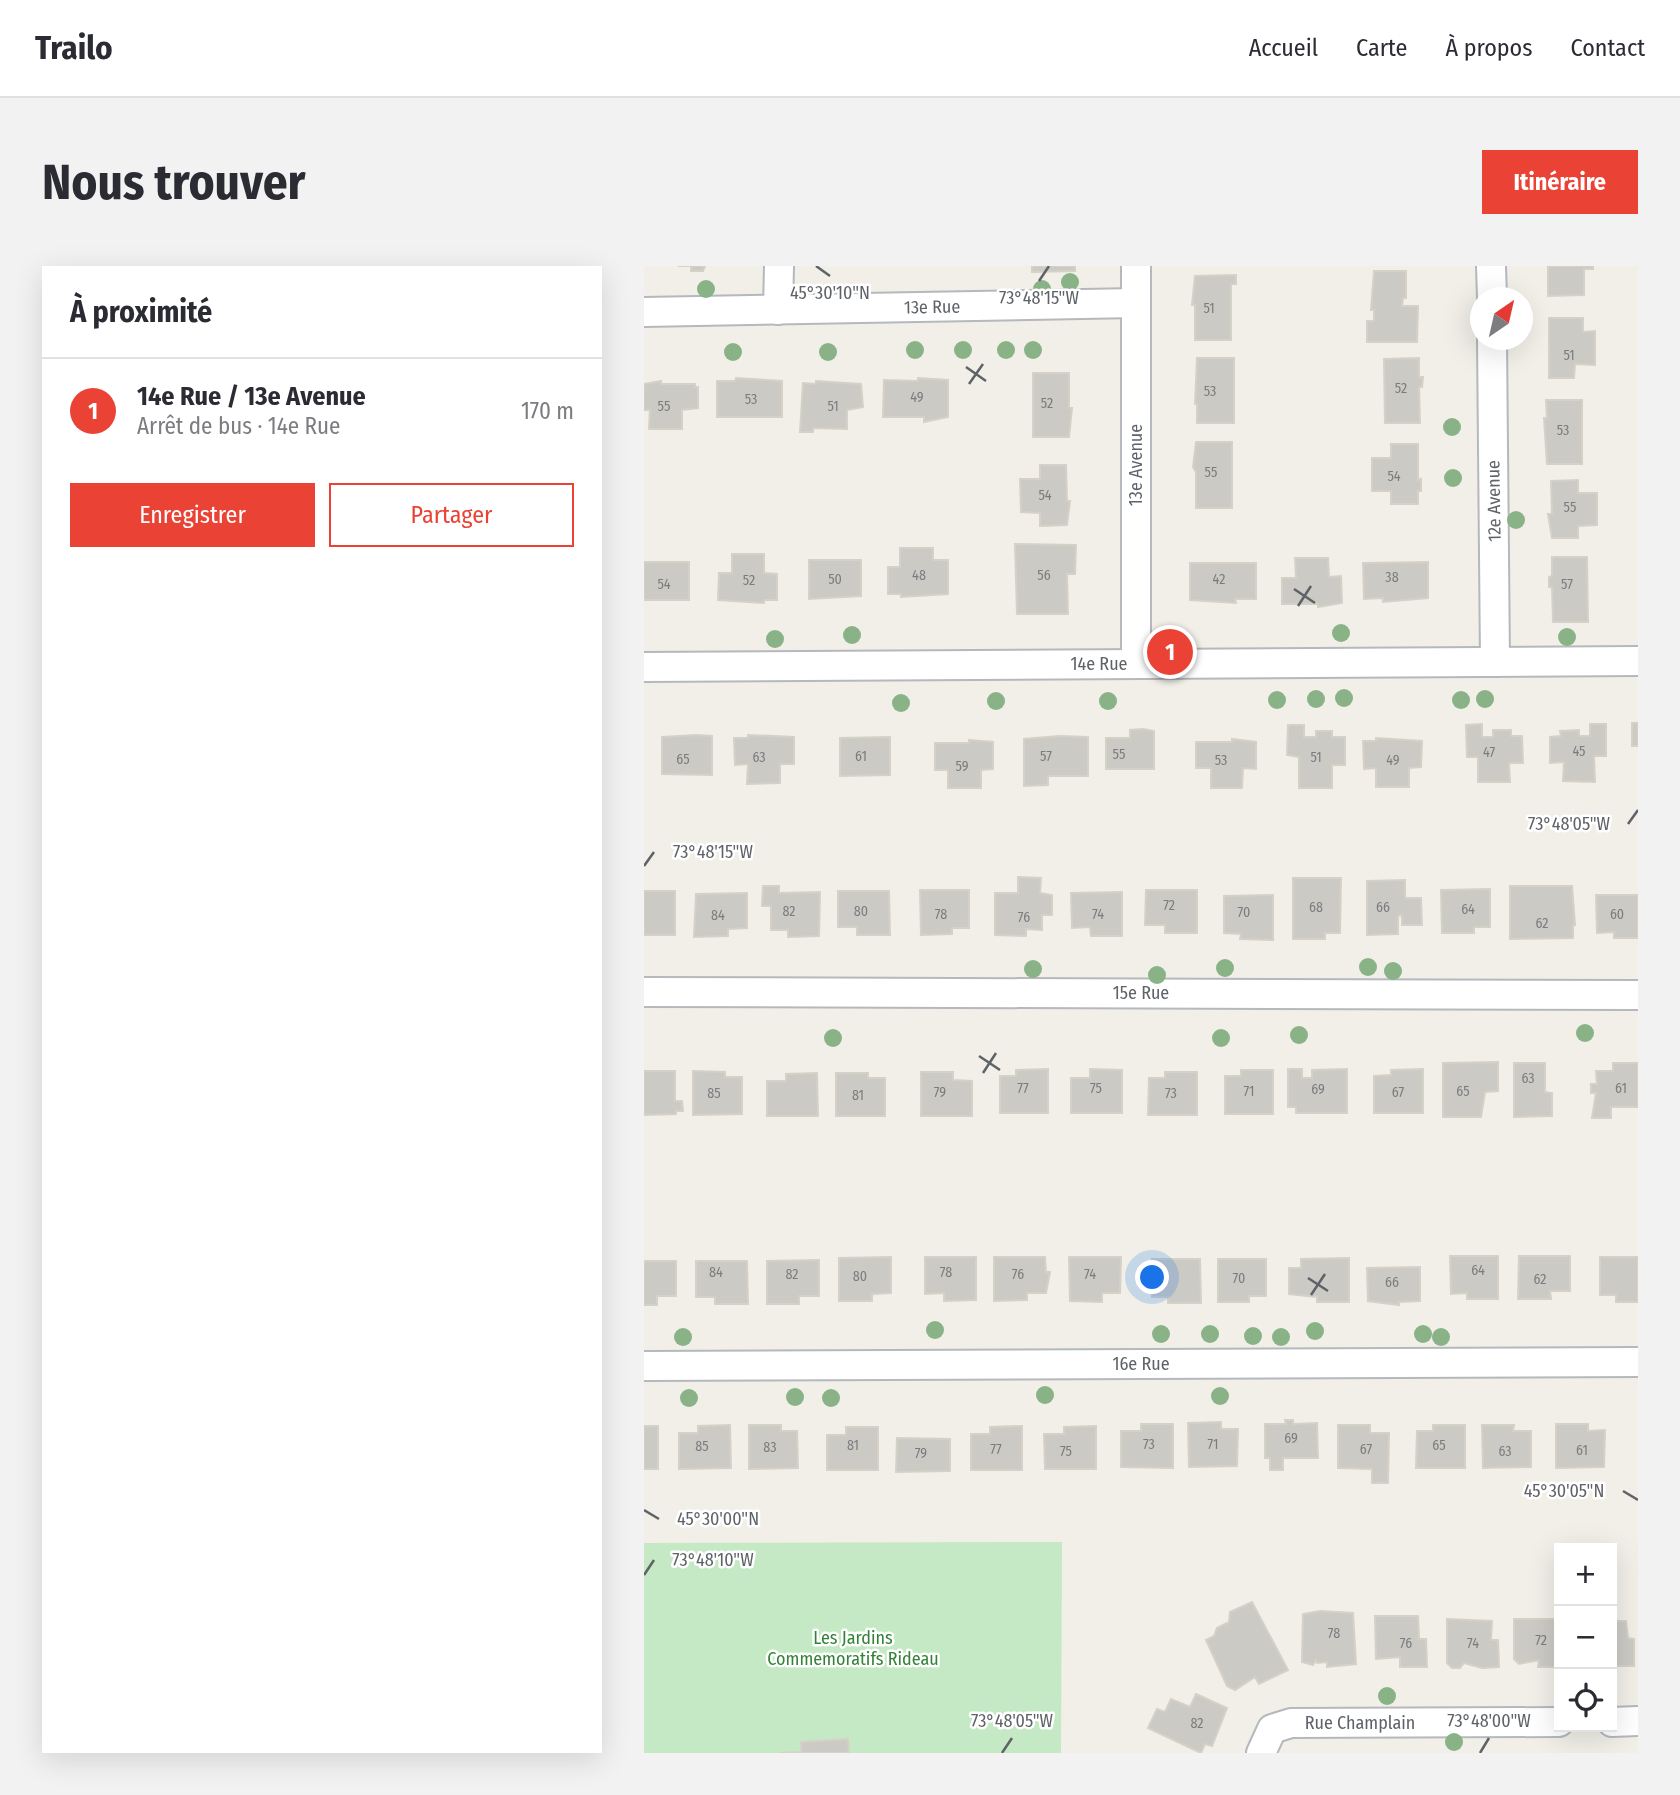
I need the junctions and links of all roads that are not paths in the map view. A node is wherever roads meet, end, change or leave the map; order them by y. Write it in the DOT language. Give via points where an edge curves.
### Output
graph roads {
  1 [pos="779,266"];
  2 [pos="1136,266"];
  3 [pos="1491,266"];
  4 [pos="1492,287"];
  5 [pos="1136,303"];
  6 [pos="778,310"];
  7 [pos="644,312"];
  8 [pos="1492,350"];
  9 [pos="1638,661"];
  10 [pos="1495,662"];
  11 [pos="1136,664"];
  12 [pos="644,667"];
  13 [pos="644,992"];
  14 [pos="1638,995"];
  15 [pos="1638,1363"];
  16 [pos="644,1366"];
  17 [pos="1638,1721"];
  18 [pos="1554,1722"];
  19 [pos="1617,1722"];
  20 [pos="1261,1753"];
  1 -- 6 [label="street"];
  2 -- 5 [label="street, 13e Avenue"];
  3 -- 4 [label="street"];
  5 -- 6 [label="street, 13e Rue"];
  5 -- 11 [label="street, 13e Avenue"];
  6 -- 7 [label="street, 13e Rue"];
  8 -- 10 [label="street, 12e Avenue"];
  9 -- 10 [label="street, 14e Rue"];
  10 -- 11 [label="street, 14e Rue"];
  11 -- 12 [label="street, 14e Rue"];
  13 -- 14 [label="street, 15e Rue"];
  15 -- 16 [label="street, 16e Rue"];
  17 -- 19 [label="street"];
  18 -- 20 [label="street, Rue Champlain" via="1291,1723 1272,1730"];
}
